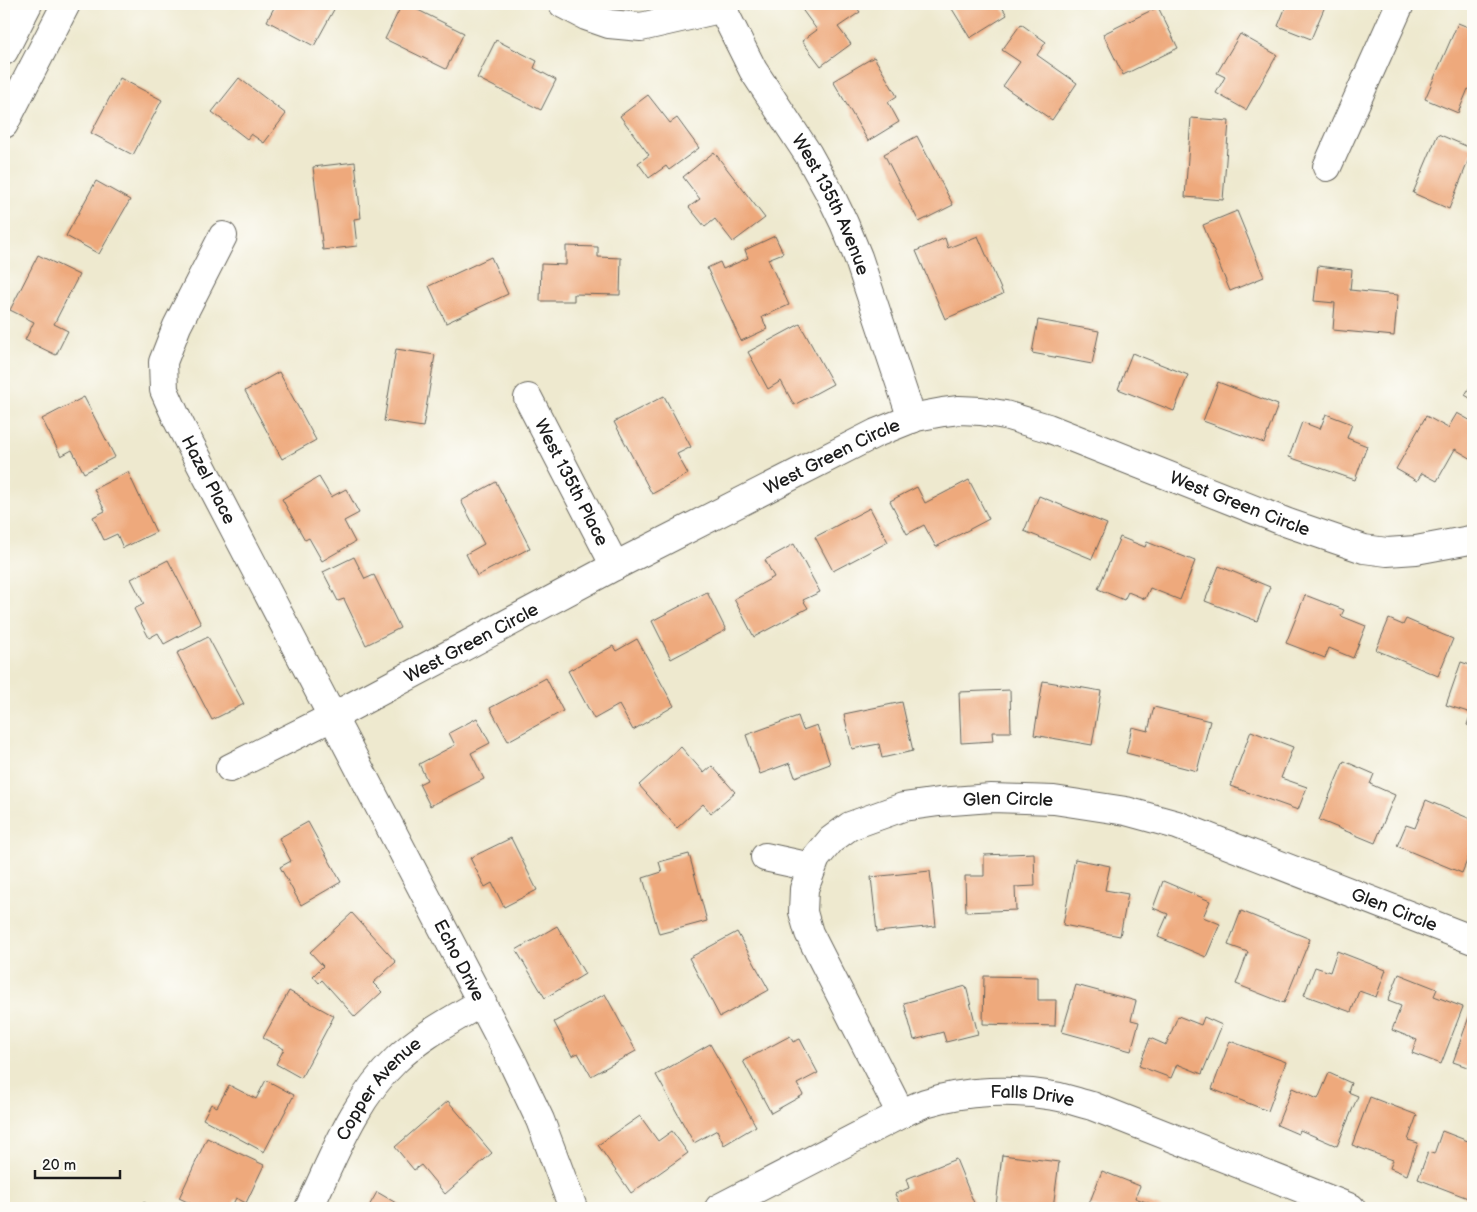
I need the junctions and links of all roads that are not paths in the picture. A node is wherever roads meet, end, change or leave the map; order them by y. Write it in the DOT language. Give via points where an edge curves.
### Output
graph roads {
  1 [pos="28,4"];
  2 [pos="66,4"];
  3 [pos="563,4"];
  4 [pos="1400,4"];
  5 [pos="724,6"];
  6 [pos="4,51"];
  7 [pos="4,124"];
  8 [pos="1327,167"];
  9 [pos="223,236"];
  10 [pos="528,398"];
  11 [pos="912,419"];
  12 [pos="1473,539"];
  13 [pos="615,566"];
  14 [pos="332,717"];
  15 [pos="230,768"];
  16 [pos="765,857"];
  17 [pos="811,867"];
  18 [pos="1473,940"];
  19 [pos="482,1002"];
  20 [pos="901,1114"];
  21 [pos="309,1208"];
  22 [pos="573,1208"];
  23 [pos="719,1208"];
  24 [pos="1352,1208"];
  1 -- 6 [label="street"];
  2 -- 7 [label="street"];
  3 -- 5 [label="street" via="609,24 640,27"];
  4 -- 8 [label="street"];
  5 -- 11 [label="street, West 135th Avenue" via="753,70 808,154 844,223"];
  9 -- 14 [label="street, Hazel Place" via="176,326 163,362 164,390"];
  10 -- 13 [label="street, West 135th Place"];
  11 -- 12 [label="street, West Green Circle" via="959,410 1005,415 1048,428 1364,550 1416,550"];
  11 -- 13 [label="street, West Green Circle" via="876,433"];
  13 -- 14 [label="street, West Green Circle"];
  14 -- 15 [label="street, West Green Circle"];
  14 -- 19 [label="street, Echo Drive"];
  16 -- 17 [label="street"];
  17 -- 18 [label="street, Glen Circle" via="831,840 850,826 903,807 991,798 1054,800 1126,811 1177,825"];
  17 -- 20 [label="street, Glen Circle" via="804,890 803,912 809,933"];
  19 -- 21 [label="street, Copper Avenue" via="414,1045 396,1060 362,1100"];
  19 -- 22 [label="street, Echo Drive" via="540,1120"];
  20 -- 23 [label="street, Falls Drive"];
  20 -- 24 [label="street, Falls Drive" via="951,1096 1014,1092 1056,1096 1092,1106"];
}
